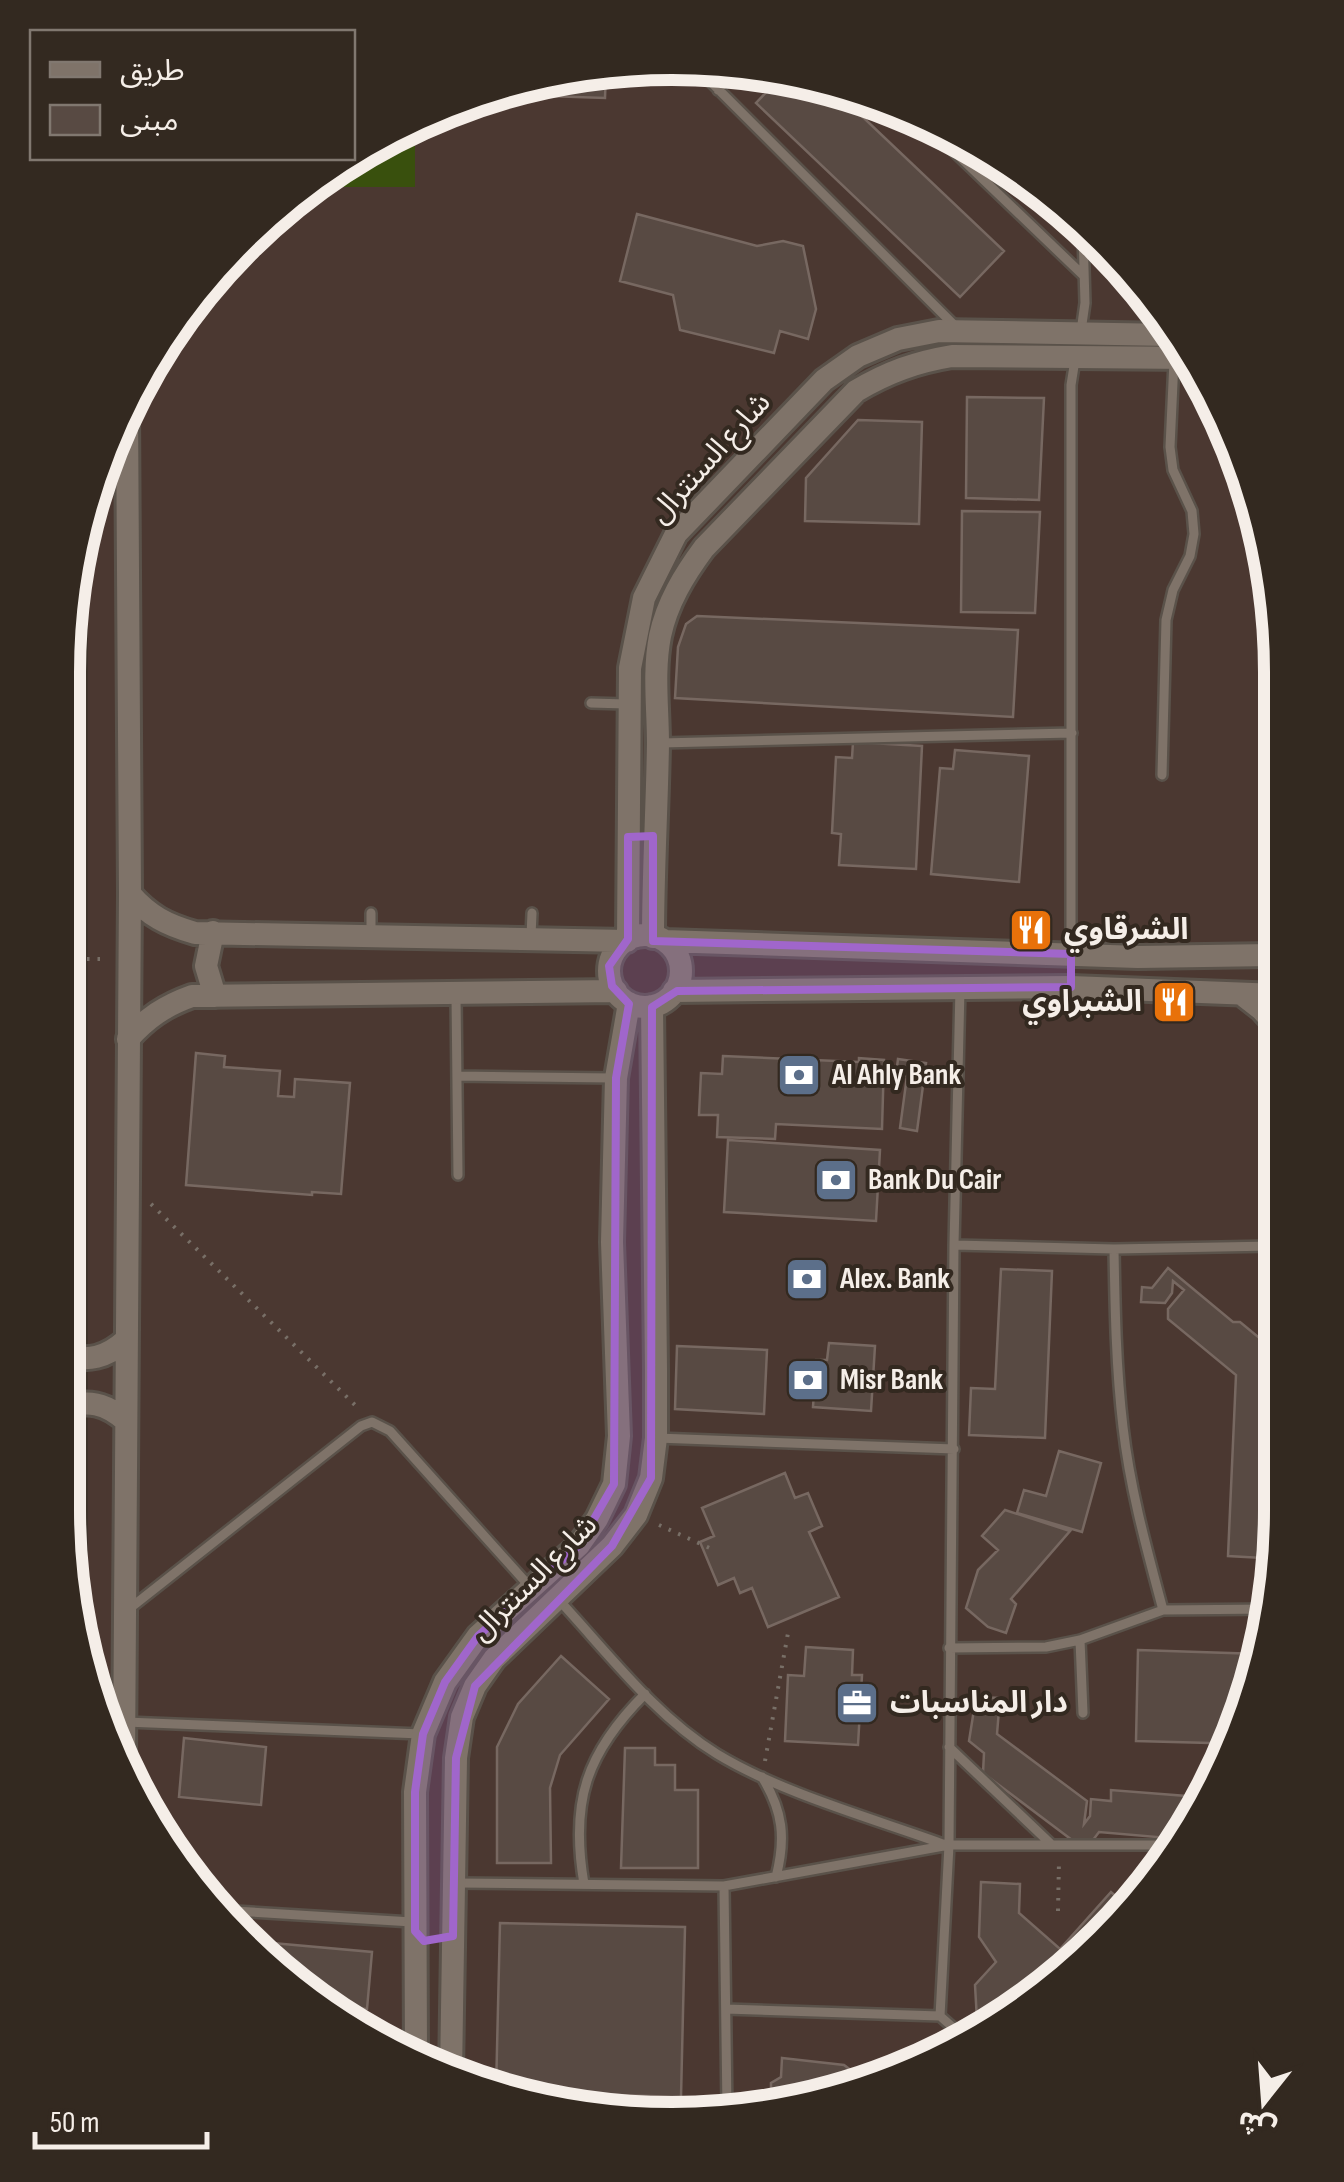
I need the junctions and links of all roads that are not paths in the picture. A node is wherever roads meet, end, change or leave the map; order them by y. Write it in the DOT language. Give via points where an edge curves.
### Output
graph roads {
  1 [pos="710,81"];
  2 [pos="725,82"];
  3 [pos="718,90"];
  4 [pos="954,152"];
  5 [pos="1083,245"];
  6 [pos="1084,276"];
  7 [pos="961,331"];
  8 [pos="1078,344"];
  9 [pos="1166,347"];
  10 [pos="1177,363"];
  11 [pos="127,440"];
  12 [pos="592,704"];
  13 [pos="629,704"];
  14 [pos="1072,733"];
  15 [pos="658,743"];
  16 [pos="1162,775"];
  17 [pos="628,836"];
  18 [pos="654,836"];
  19 [pos="130,894"];
  20 [pos="532,913"];
  21 [pos="212,932"];
  22 [pos="531,938"];
  23 [pos="658,939"];
  24 [pos="627,940"];
  25 [pos="1070,954"];
  26 [pos="1264,955"];
  27 [pos="960,988"];
  28 [pos="1071,988"];
  29 [pos="674,991"];
  30 [pos="456,993"];
  31 [pos="1244,995"];
  32 [pos="1264,995"];
  33 [pos="214,996"];
  34 [pos="632,1000"];
  35 [pos="1264,1012"];
  36 [pos="128,1039"];
  37 [pos="457,1076"];
  38 [pos="616,1087"];
  39 [pos="652,1089"];
  40 [pos="458,1175"];
  41 [pos="954,1245"];
  42 [pos="1264,1246"];
  43 [pos="1114,1249"];
  44 [pos="126,1340"];
  45 [pos="80,1357"];
  46 [pos="656,1370"];
  47 [pos="616,1372"];
  48 [pos="80,1404"];
  49 [pos="126,1421"];
  50 [pos="656,1438"];
  51 [pos="954,1449"];
  52 [pos="531,1588"];
  53 [pos="558,1598"];
  54 [pos="1256,1609"];
  55 [pos="1163,1610"];
  56 [pos="123,1614"];
  57 [pos="1080,1640"];
  58 [pos="949,1648"];
  59 [pos="646,1694"];
  60 [pos="1083,1713"];
  61 [pos="124,1722"];
  62 [pos="124,1734"];
  63 [pos="423,1734"];
  64 [pos="949,1746"];
  65 [pos="762,1777"];
  66 [pos="1056,1845"];
  67 [pos="1160,1845"];
  68 [pos="949,1846"];
  69 [pos="776,1877"];
  70 [pos="453,1883"];
  71 [pos="584,1884"];
  72 [pos="724,1886"];
  73 [pos="237,1912"];
  74 [pos="415,1927"];
  75 [pos="452,1936"];
  76 [pos="726,2009"];
  77 [pos="940,2016"];
  78 [pos="955,2030"];
  79 [pos="416,2044"];
  80 [pos="421,2046"];
  81 [pos="452,2049"];
  82 [pos="452,2059"];
  83 [pos="727,2099"];
  1 -- 3 [label="lane"];
  2 -- 3 [label="lane"];
  3 -- 7 [label="lane"];
  4 -- 6 [label="lane"];
  5 -- 6 [label="lane"];
  6 -- 8 [label="lane"];
  7 -- 8 [label="street, شارع السنترال"];
  7 -- 13 [label="street, شارع السنترال" via="898,340 824,380 676,534 644,598"];
  8 -- 9 [label="street, شارع السنترال"];
  8 -- 14 [label="lane" via="1072,384"];
  8 -- 15 [label="street, شارع السنترال" via="918,361 856,390 684,575 660,637"];
  10 -- 16 [label="lane" via="1170,447 1194,534 1166,620"];
  11 -- 19 [label="street"];
  12 -- 13 [label="lane"];
  13 -- 17 [label="street, شارع السنترال"];
  14 -- 15 [label="lane"];
  14 -- 25 [label="lane"];
  15 -- 18 [label="street, شارع السنترال"];
  17 -- 18 [label="street"];
  17 -- 24 [label="street, شارع السنترال"];
  18 -- 23 [label="street, شارع السنترال"];
  19 -- 21 [label="street" via="167,925"];
  19 -- 36 [label="street"];
  20 -- 22 [label="lane"];
  21 -- 22 [label="street" via="371,924"];
  21 -- 33 [label="street" via="206,966"];
  22 -- 24 [label="street"];
  23 -- 24 [label="street"];
  23 -- 25 [label="street"];
  23 -- 29 [label="street" via="678,957"];
  24 -- 34 [label="street" via="610,966"];
  25 -- 26 [label="street"];
  25 -- 28 [label="street"];
  27 -- 28 [label="street"];
  27 -- 29 [label="street"];
  27 -- 41 [label="lane"];
  28 -- 31 [label="street"];
  29 -- 34 [label="street" via="664,1002"];
  30 -- 33 [label="street"];
  30 -- 34 [label="street"];
  30 -- 37 [label="lane"];
  31 -- 32 [label="street"];
  31 -- 35 [label="street"];
  33 -- 36 [label="street" via="168,1004"];
  34 -- 38 [label="street, شارع السنترال"];
  34 -- 39 [label="street, شارع السنترال"];
  36 -- 44 [label="street"];
  37 -- 38 [label="lane"];
  37 -- 40 [label="lane"];
  38 -- 39 [label="street"];
  38 -- 47 [label="street, شارع السنترال"];
  39 -- 46 [label="street, شارع السنترال"];
  41 -- 43 [label="lane"];
  41 -- 51 [label="lane"];
  42 -- 43 [label="lane"];
  43 -- 55 [label="lane" via="1123,1431"];
  44 -- 45 [label="street" via="102,1356"];
  44 -- 49 [label="street"];
  46 -- 47 [label="street"];
  46 -- 50 [label="street, شارع السنترال"];
  47 -- 52 [label="street, شارع السنترال" via="614,1484 579,1545"];
  48 -- 49 [label="street" via="102,1405"];
  49 -- 56 [label="street"];
  50 -- 51 [label="lane"];
  50 -- 53 [label="street, شارع السنترال" via="651,1478 636,1515"];
  51 -- 58 [label="lane"];
  52 -- 56 [label="lane" via="390,1431 372,1422"];
  52 -- 63 [label="street, شارع السنترال" via="478,1636 445,1682"];
  53 -- 59 [label="lane"];
  53 -- 70 [label="street, شارع السنترال" via="494,1658 462,1718"];
  54 -- 55 [label="lane"];
  55 -- 57 [label="lane"];
  56 -- 61 [label="street"];
  57 -- 58 [label="lane"];
  57 -- 60 [label="lane"];
  58 -- 64 [label="lane"];
  59 -- 65 [label="lane" via="704,1745"];
  59 -- 71 [label="lane" via="615,1724 580,1800"];
  61 -- 62 [label="street"];
  61 -- 63 [label="lane"];
  63 -- 74 [label="street, شارع السنترال" via="414,1792"];
  64 -- 66 [label="lane"];
  64 -- 68 [label="lane"];
  65 -- 68 [label="lane"];
  65 -- 69 [label="lane" via="783,1825"];
  66 -- 67 [label="lane"];
  66 -- 68 [label="lane"];
  68 -- 69 [label="lane"];
  68 -- 77 [label="lane"];
  69 -- 72 [label="lane"];
  70 -- 71 [label="lane"];
  70 -- 75 [label="street, شارع السنترال"];
  71 -- 72 [label="lane"];
  72 -- 76 [label="lane"];
  73 -- 74 [label="lane"];
  74 -- 75 [label="street" via="424,1941"];
  74 -- 79 [label="street, شارع السنترال"];
  75 -- 81 [label="street, شارع السنترال"];
  76 -- 77 [label="lane"];
  76 -- 83 [label="lane"];
  77 -- 78 [label="lane"];
  80 -- 81 [label="street" via="434,2042"];
  81 -- 82 [label="street, شارع السنترال"];
}
